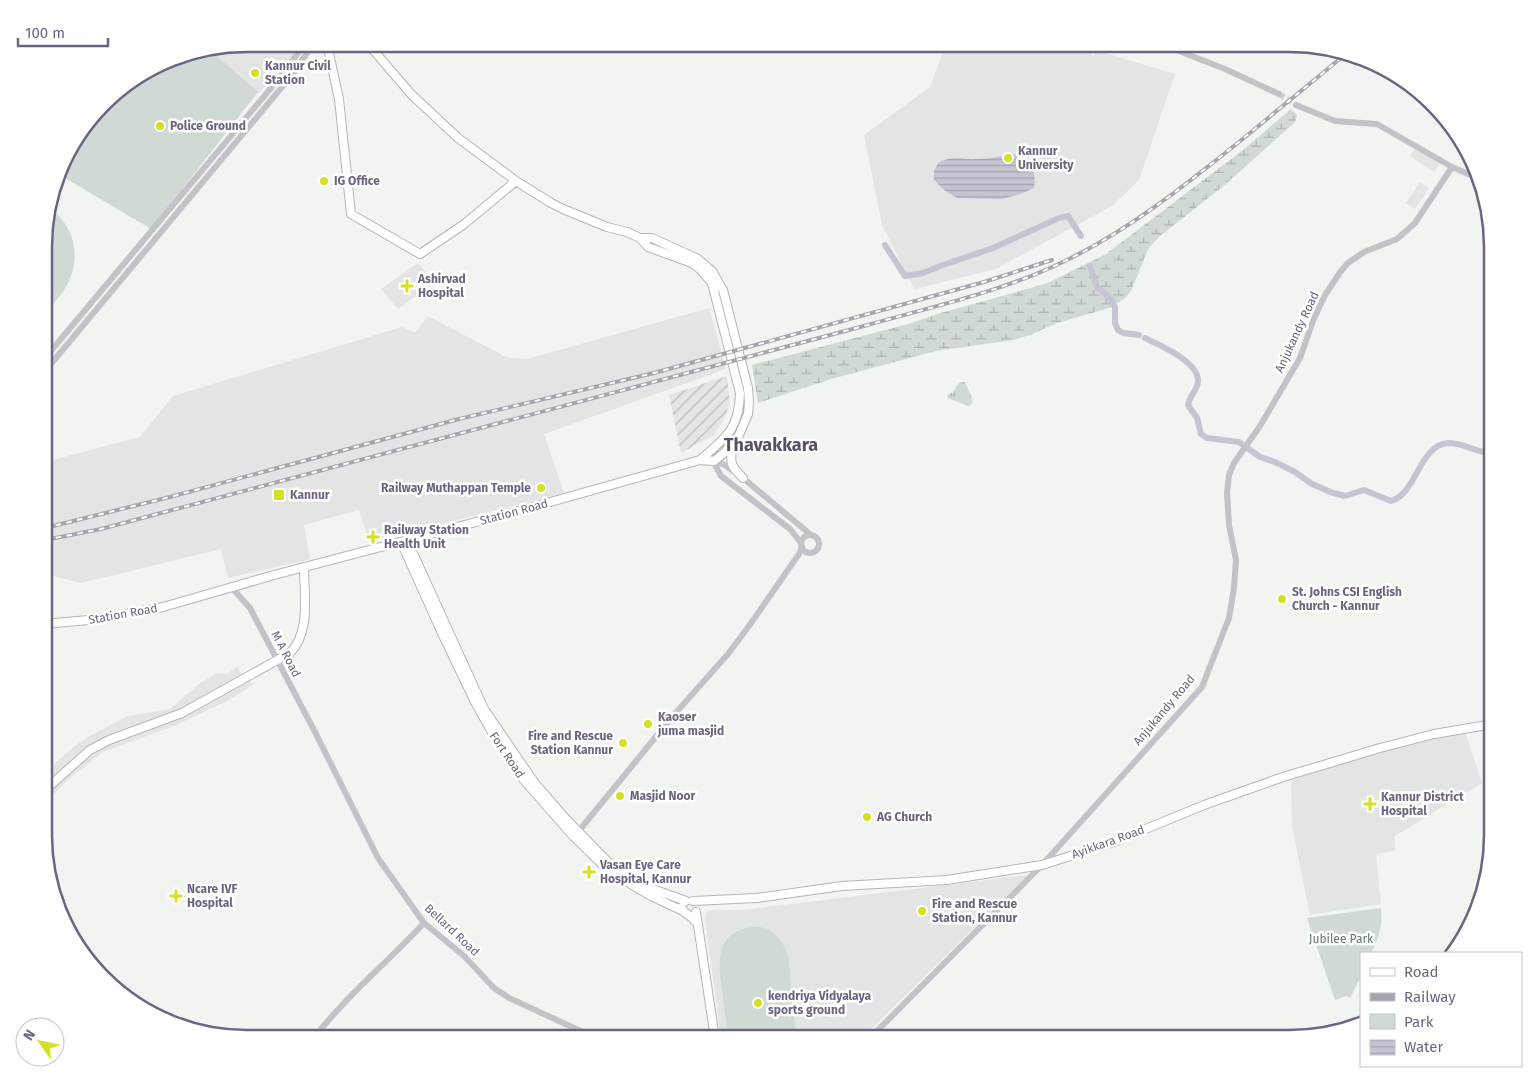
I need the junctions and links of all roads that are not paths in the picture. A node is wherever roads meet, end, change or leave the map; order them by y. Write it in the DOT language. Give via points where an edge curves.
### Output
graph roads {
  1 [pos="299,52"];
  2 [pos="308,52"];
  3 [pos="329,52"];
  4 [pos="375,52"];
  5 [pos="1181,52"];
  6 [pos="1279,94"];
  7 [pos="1296,105"];
  8 [pos="1452,167"];
  9 [pos="1471,175"];
  10 [pos="516,181"];
  11 [pos="640,238"];
  12 [pos="127,262"];
  13 [pos="132,267"];
  14 [pos="52,351"];
  15 [pos="52,364"];
  16 [pos="733,444"];
  17 [pos="708,453"];
  18 [pos="700,460"];
  19 [pos="714,461"];
  20 [pos="743,478"];
  21 [pos="811,535"];
  22 [pos="404,541"];
  23 [pos="801,545"];
  24 [pos="809,552"];
  25 [pos="304,567"];
  26 [pos="790,567"];
  27 [pos="232,588"];
  28 [pos="52,623"];
  29 [pos="277,661"];
  30 [pos="1484,726"];
  31 [pos="316,734"];
  32 [pos="52,785"];
  33 [pos="576,835"];
  34 [pos="1042,865"];
  35 [pos="691,908"];
  36 [pos="424,923"];
  37 [pos="320,1030"];
  38 [pos="579,1030"];
  39 [pos="714,1030"];
  40 [pos="878,1030"];
  1 -- 12 [label="street"];
  2 -- 13 [label="street"];
  3 -- 10 [label="main road" via="339,99 351,214 420,254 463,225"];
  4 -- 10 [label="main road" via="411,94 458,138"];
  5 -- 6 [label="street"];
  7 -- 8 [label="street" via="1335,120 1377,124"];
  8 -- 9 [label="street"];
  8 -- 34 [label="street, Anjukandy Road" via="1408,231 1364,252 1344,267 1313,320 1300,358 1232,469 1227,493 1236,560 1234,588 1229,618 1202,687"];
  10 -- 11 [label="main road" via="557,206"];
  11 -- 16 [label="main road" via="652,238 698,259 712,271 723,290 749,402 748,414"];
  11 -- 17 [label="main road, Station Road" via="648,247 692,263 712,283 740,392 740,409 724,441"];
  12 -- 13 [label="street"];
  12 -- 14 [label="street"];
  13 -- 15 [label="street"];
  16 -- 19 [label="main road"];
  16 -- 20 [label="main road" via="730,462"];
  17 -- 18 [label="main road, Station Road"];
  17 -- 19 [label="street"];
  18 -- 19 [label="main road"];
  18 -- 22 [label="main road, Station Road"];
  19 -- 20 [label="street"];
  19 -- 23 [label="street" via="722,476 790,529"];
  20 -- 21 [label="street"];
  21 -- 23 [label="street" via="803,538"];
  21 -- 24 [label="street" via="818,543 816,549"];
  22 -- 25 [label="main road, Station Road"];
  22 -- 33 [label="main road, Fort Road" via="486,724"];
  23 -- 24 [label="street"];
  23 -- 26 [label="street"];
  24 -- 26 [label="street"];
  25 -- 27 [label="main road, Station Road"];
  25 -- 29 [label="main road" via="302,635 297,646"];
  26 -- 33 [label="street" via="728,654"];
  27 -- 28 [label="main road, Station Road" via="148,610"];
  27 -- 29 [label="street, M A Road" via="250,608"];
  29 -- 31 [label="street, M A Road"];
  29 -- 32 [label="main road" via="182,713 90,750"];
  30 -- 34 [label="main road, Ayikkara Road" via="1434,734 1284,777 1114,842"];
  31 -- 36 [label="street, Bellard Road" via="378,858"];
  33 -- 35 [label="main road, Fort Road" via="628,876"];
  33 -- 35 [label="main road, Fort Road" via="609,871 672,906"];
  34 -- 35 [label="main road, Ayikkara Road" via="947,880 842,886 711,900"];
  34 -- 40 [label="street, Anjukandy Road"];
  35 -- 39 [label="main road" via="698,924"];
  36 -- 37 [label="street"];
  36 -- 38 [label="street, Bellard Road" via="464,956 494,988"];
}
